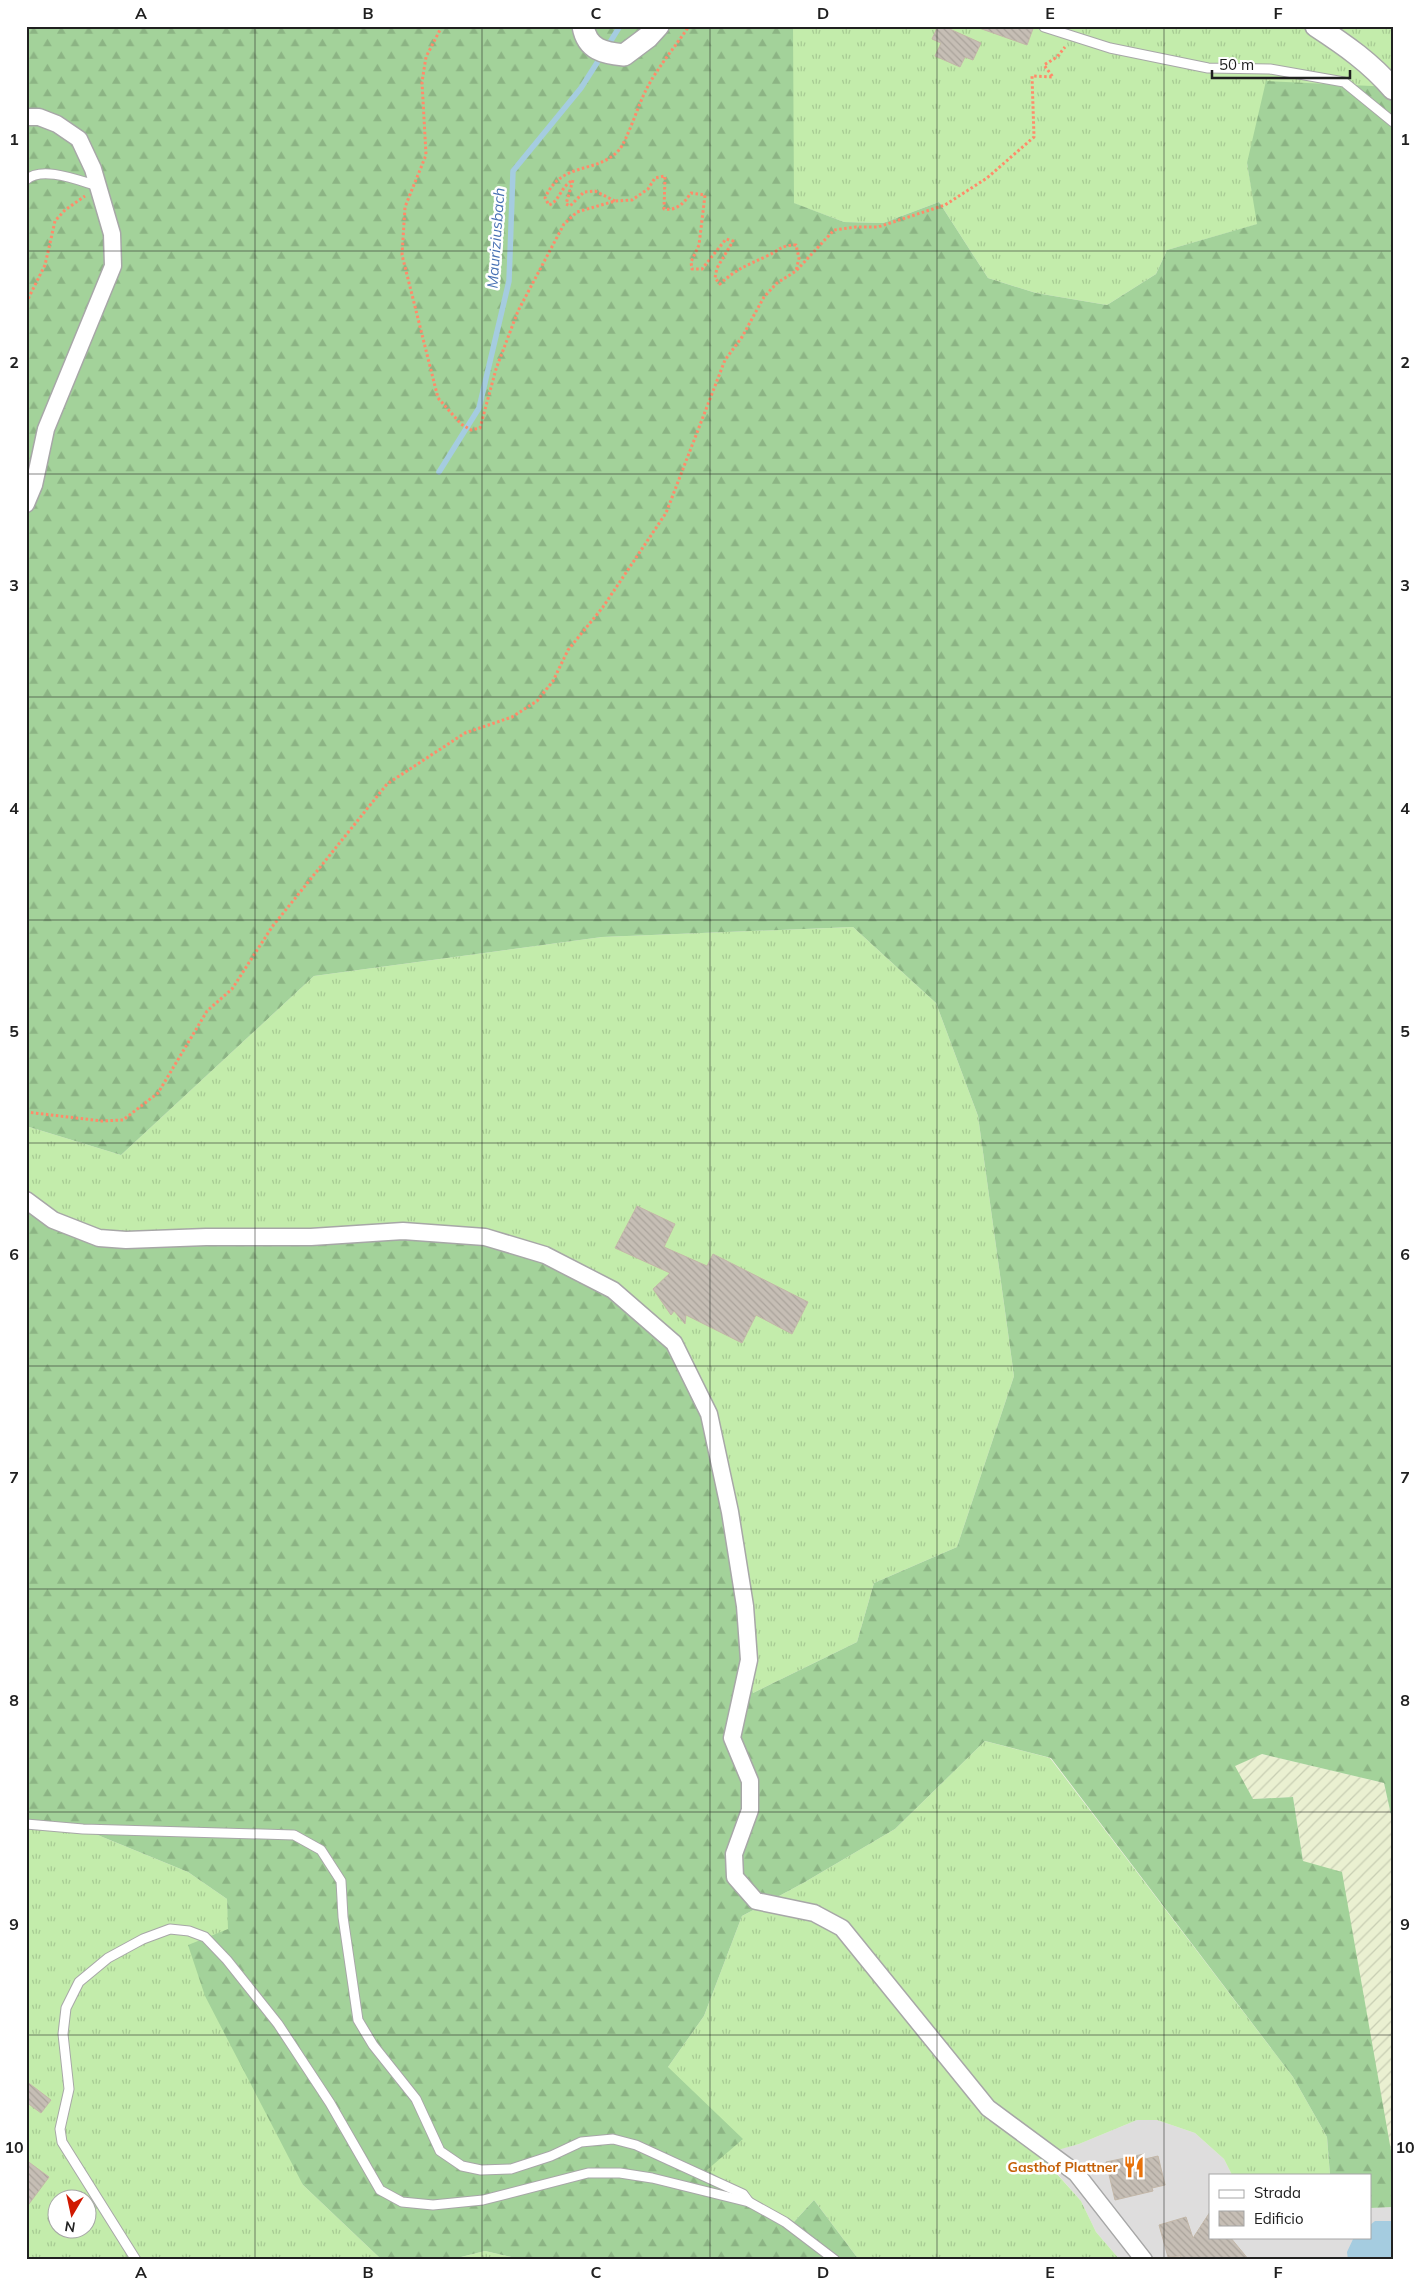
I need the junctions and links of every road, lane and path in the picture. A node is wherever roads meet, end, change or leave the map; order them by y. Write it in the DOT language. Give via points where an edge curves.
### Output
graph roads {
  1 [pos="442,26"];
  2 [pos="658,26"];
  3 [pos="689,26"];
  4 [pos="1316,26"];
  5 [pos="1044,27"];
  6 [pos="586,34"];
  7 [pos="1072,36"];
  8 [pos="1393,90"];
  9 [pos="26,117"];
  10 [pos="1393,122"];
  11 [pos="26,180"];
  12 [pos="99,186"];
  13 [pos="615,201"];
  14 [pos="796,271"];
  15 [pos="26,303"];
  16 [pos="26,504"];
  17 [pos="26,1112"];
  18 [pos="26,1200"];
  19 [pos="26,1824"];
  20 [pos="748,2202"];
  21 [pos="136,2260"];
  22 [pos="836,2260"];
  23 [pos="1144,2260"];
  1 -- 13 [label="path" via="426,57 422,82 426,155 406,207 402,255 438,398 461,424 472,430 480,428 496,369 518,311 564,224 577,212"];
  2 -- 6 [label="street" via="648,38 624,55 603,53"];
  3 -- 13 [label="path" via="646,88 620,149 601,163 567,173 550,188 545,198 549,205 554,203 565,184 573,180 566,204 570,206 584,192 595,191"];
  4 -- 8 [label="street" via="1378,71"];
  5 -- 7 [label="lane"];
  7 -- 10 [label="lane" via="1110,48 1208,68 1270,69 1344,82"];
  7 -- 14 [label="path" via="1056,57 1044,65 1052,77 1032,76 1034,137 987,178 944,205 878,227 834,230"];
  9 -- 12 [label="street" via="39,117 57,124 78,139"];
  11 -- 12 [label="lane" via="49,173"];
  12 -- 15 [label="path" via="55,221 45,265"];
  12 -- 16 [label="street" via="112,234 113,266 46,429 34,485"];
  13 -- 14 [label="path" via="632,200 648,189 655,178 665,176 664,209 682,205 691,194 705,195 699,245 691,262 692,268 702,269 708,264 726,239 733,241 717,268 715,278 720,284 738,269 785,245 796,245 799,258"];
  14 -- 17 [label="path" via="777,282 764,297 725,360 666,513 603,607 568,650 553,681 538,701 512,718 465,734 387,784 272,927 232,989 207,1011 158,1093 123,1120 102,1121"];
  18 -- 23 [label="street" via="53,1220 99,1238 117,1240 206,1236 311,1237 403,1231 485,1237 546,1255 613,1290 674,1343 709,1414 730,1512 745,1606 749,1660 732,1738 750,1781 750,1810 734,1854 735,1877 756,1901 814,1913 842,1928 988,2108 1076,2173"];
  19 -- 20 [label="lane" via="83,1829 294,1835 321,1850 341,1881 358,2020 373,2045 416,2099 440,2151 462,2166 481,2170 511,2169 581,2142 613,2139 636,2145 743,2194"];
  20 -- 21 [label="lane" via="620,2173 588,2173 483,2200 433,2205 402,2202 380,2190 278,2024 227,1960 205,1937 170,1929 143,1938 108,1958 79,1982 66,2008 62,2034 69,2089 60,2129 62,2142"];
  20 -- 22 [label="lane" via="785,2222"];
}
